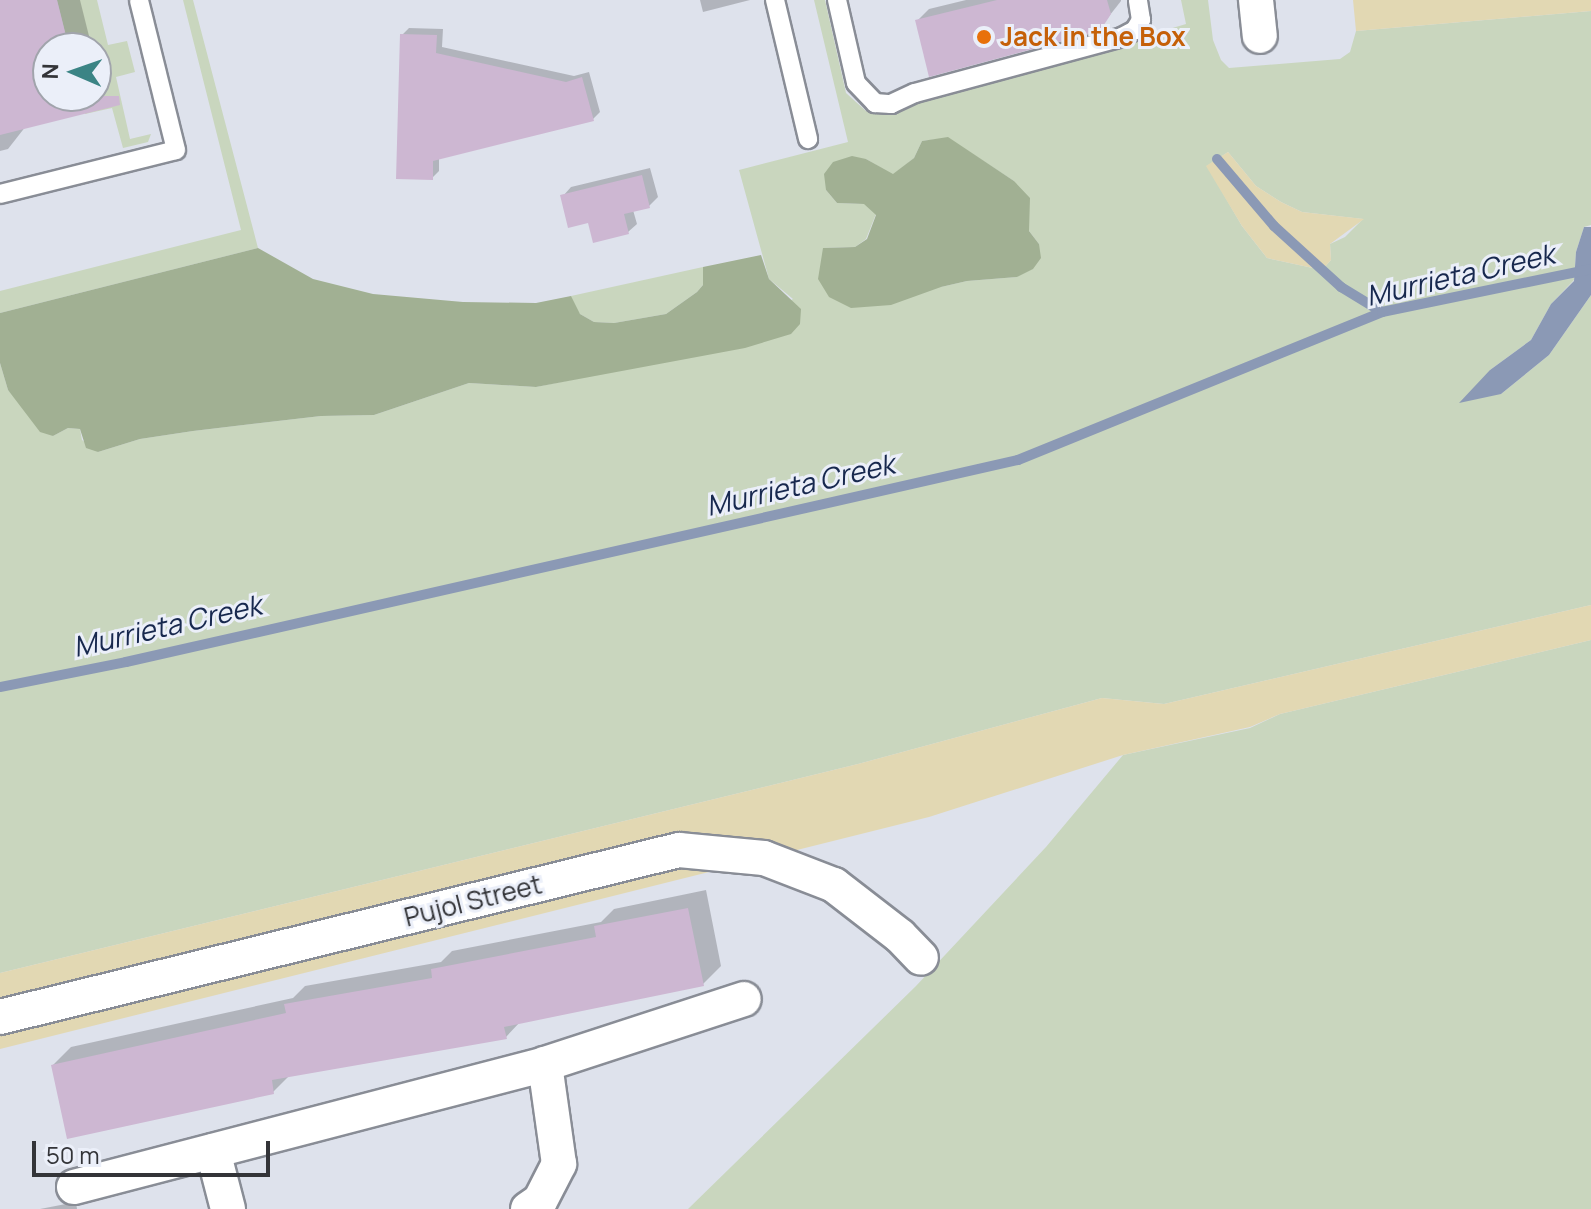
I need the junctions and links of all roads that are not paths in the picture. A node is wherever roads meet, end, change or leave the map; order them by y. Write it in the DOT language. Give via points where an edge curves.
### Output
graph roads {
  1 [pos="139,0"];
  2 [pos="775,0"];
  3 [pos="837,0"];
  4 [pos="1138,0"];
  5 [pos="1256,0"];
  6 [pos="1260,36"];
  7 [pos="808,139"];
  8 [pos="0,194"];
  9 [pos="921,958"];
  10 [pos="744,999"];
  11 [pos="0,1017"];
  12 [pos="545,1064"];
  13 [pos="213,1151"];
  14 [pos="74,1187"];
  15 [pos="228,1209"];
  16 [pos="528,1209"];
  1 -- 8 [label="lane" via="176,150"];
  2 -- 7 [label="lane"];
  3 -- 4 [label="lane" via="856,83 875,103 891,104 915,93 1097,46 1135,30 1141,20"];
  5 -- 6 [label="street"];
  9 -- 11 [label="street, Pujol Street" via="834,885 764,858 679,850"];
  10 -- 12 [label="street"];
  12 -- 13 [label="street"];
  12 -- 16 [label="street" via="559,1164 540,1201"];
  13 -- 14 [label="street"];
  13 -- 15 [label="street"];
}
